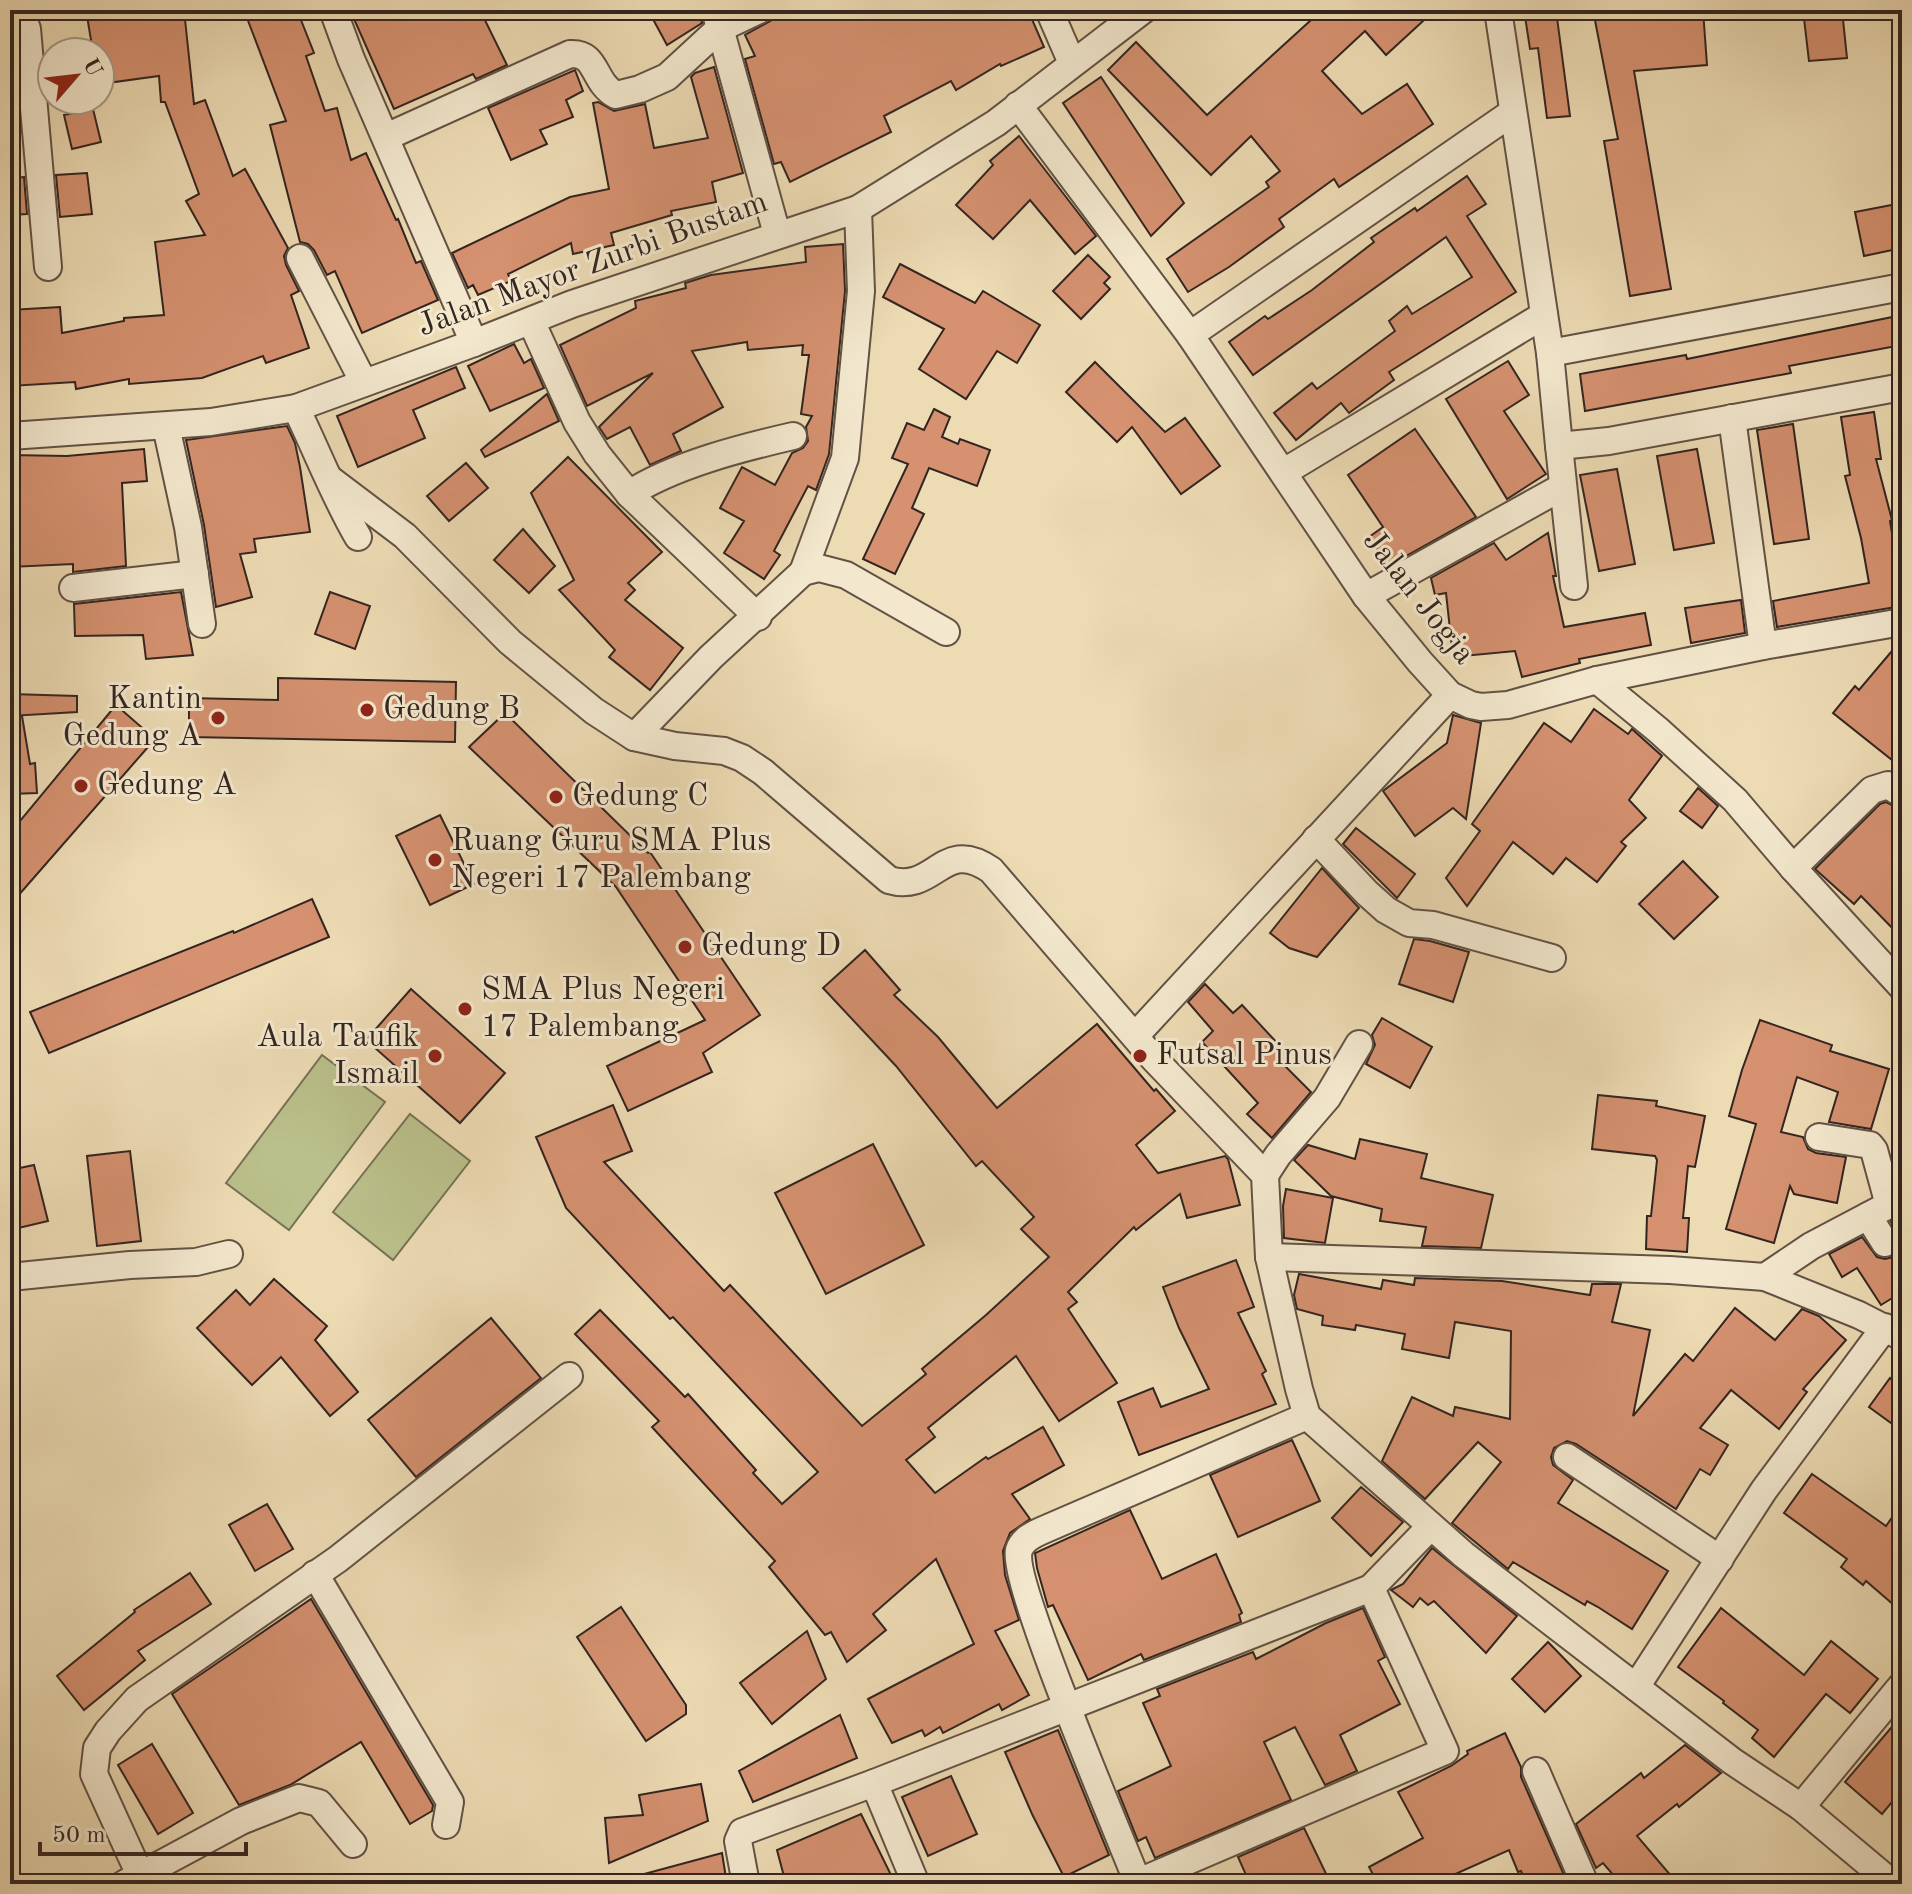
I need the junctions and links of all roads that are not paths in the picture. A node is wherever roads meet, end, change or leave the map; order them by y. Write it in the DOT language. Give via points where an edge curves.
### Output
graph roads {
  1 [pos="20,10"];
  2 [pos="333,10"];
  3 [pos="759,10"];
  4 [pos="1049,10"];
  5 [pos="1143,10"];
  6 [pos="1498,10"];
  7 [pos="717,19"];
  8 [pos="1072,63"];
  9 [pos="1018,105"];
  10 [pos="1513,112"];
  11 [pos="386,137"];
  12 [pos="858,209"];
  13 [pos="777,234"];
  14 [pos="300,258"];
  15 [pos="48,267"];
  16 [pos="1902,287"];
  17 [pos="1544,315"];
  18 [pos="531,321"];
  19 [pos="1190,335"];
  20 [pos="474,343"];
  21 [pos="1550,353"];
  22 [pos="364,383"];
  23 [pos="1902,387"];
  24 [pos="296,408"];
  25 [pos="1732,418"];
  26 [pos="166,426"];
  27 [pos="10,436"];
  28 [pos="793,436"];
  29 [pos="1559,446"];
  30 [pos="1284,472"];
  31 [pos="331,480"];
  32 [pos="1562,487"];
  33 [pos="629,494"];
  34 [pos="358,537"];
  35 [pos="803,572"];
  36 [pos="195,574"];
  37 [pos="1574,586"];
  38 [pos="73,588"];
  39 [pos="1366,596"];
  40 [pos="758,617"];
  41 [pos="1902,622"];
  42 [pos="202,624"];
  43 [pos="946,632"];
  44 [pos="1763,646"];
  45 [pos="1597,680"];
  46 [pos="1450,695"];
  47 [pos="634,737"];
  48 [pos="1902,794"];
  49 [pos="1316,839"];
  50 [pos="1793,868"];
  51 [pos="1552,958"];
  52 [pos="1902,987"];
  53 [pos="1136,1035"];
  54 [pos="1359,1044"];
  55 [pos="1819,1137"];
  56 [pos="1265,1175"];
  57 [pos="1886,1206"];
  58 [pos="1885,1243"];
  59 [pos="229,1254"];
  60 [pos="1269,1257"];
  61 [pos="10,1277"];
  62 [pos="1765,1277"];
  63 [pos="1894,1332"];
  64 [pos="569,1376"];
  65 [pos="1307,1416"];
  66 [pos="1567,1457"];
  67 [pos="1431,1526"];
  68 [pos="1720,1559"];
  69 [pos="315,1574"];
  70 [pos="1371,1588"];
  71 [pos="1902,1685"];
  72 [pos="1636,1687"];
  73 [pos="1068,1708"];
  74 [pos="1536,1771"];
  75 [pos="874,1783"];
  76 [pos="1801,1807"];
  77 [pos="446,1825"];
  78 [pos="353,1844"];
  79 [pos="1881,1875"];
  80 [pos="132,1880"];
  81 [pos="746,1884"];
  82 [pos="916,1884"];
  83 [pos="1136,1884"];
  84 [pos="1585,1884"];
  1 -- 15 [label="street" via="27,29"];
  2 -- 11 [label="street"];
  3 -- 7 [label="street"];
  4 -- 8 [label="street"];
  5 -- 8 [label="street, Jalan Mayor Zurbi Bustam"];
  6 -- 10 [label="street"];
  7 -- 11 [label="street" via="667,77 640,89 616,95 601,84 588,57 570,54"];
  7 -- 13 [label="street"];
  8 -- 9 [label="street, Jalan Mayor Zurbi Bustam"];
  9 -- 12 [label="street, Jalan Mayor Zurbi Bustam"];
  9 -- 19 [label="street, Jalan Jogja"];
  10 -- 17 [label="street"];
  10 -- 19 [label="street"];
  11 -- 20 [label="street"];
  12 -- 13 [label="street, Jalan Mayor Zurbi Bustam"];
  12 -- 35 [label="street" via="861,291 845,458"];
  13 -- 18 [label="street, Jalan Mayor Zurbi Bustam"];
  14 -- 22 [label="street"];
  16 -- 21 [label="street"];
  17 -- 21 [label="street"];
  17 -- 30 [label="street"];
  18 -- 20 [label="street, Jalan Mayor Zurbi Bustam"];
  18 -- 33 [label="street" via="577,422"];
  19 -- 30 [label="street, Jalan Jogja"];
  20 -- 22 [label="street, Jalan Mayor Zurbi Bustam"];
  21 -- 29 [label="street"];
  22 -- 24 [label="street, Jalan Mayor Zurbi Bustam"];
  23 -- 25 [label="street"];
  24 -- 26 [label="street, Jalan Mayor Zurbi Bustam"];
  24 -- 31 [label="street"];
  25 -- 29 [label="street"];
  25 -- 44 [label="street"];
  26 -- 27 [label="street, Jalan Mayor Zurbi Bustam"];
  26 -- 36 [label="street"];
  28 -- 33 [label="street" via="680,470"];
  29 -- 32 [label="street"];
  30 -- 39 [label="street, Jalan Jogja"];
  31 -- 34 [label="street"];
  31 -- 47 [label="street" via="405,536 510,642"];
  32 -- 37 [label="street"];
  32 -- 39 [label="street"];
  33 -- 40 [label="street"];
  35 -- 40 [label="street"];
  35 -- 43 [label="street" via="819,568 846,575"];
  36 -- 38 [label="street"];
  36 -- 42 [label="street"];
  39 -- 46 [label="street, Jalan Jogja"];
  40 -- 47 [label="street"];
  41 -- 44 [label="street, Jalan Jogja"];
  44 -- 45 [label="street, Jalan Jogja"];
  45 -- 46 [label="street, Jalan Jogja" via="1495,707 1471,705"];
  45 -- 50 [label="street" via="1735,800"];
  46 -- 49 [label="street"];
  47 -- 53 [label="street" via="742,758 889,880 918,881 957,857 976,860 991,870"];
  48 -- 50 [label="street" via="1888,785 1872,790"];
  49 -- 51 [label="street" via="1367,893 1409,923"];
  49 -- 53 [label="street"];
  50 -- 52 [label="street"];
  53 -- 56 [label="street"];
  54 -- 56 [label="street" via="1327,1098"];
  55 -- 57 [label="street" via="1870,1145"];
  56 -- 60 [label="street"];
  57 -- 58 [label="street"];
  57 -- 62 [label="street"];
  59 -- 61 [label="street" via="196,1262"];
  60 -- 62 [label="street"];
  60 -- 65 [label="street"];
  62 -- 63 [label="street"];
  63 -- 68 [label="street" via="1764,1490"];
  64 -- 69 [label="street"];
  65 -- 67 [label="street"];
  65 -- 73 [label="street" via="1027,1538 1019,1550 1019,1564"];
  66 -- 68 [label="street"];
  67 -- 70 [label="street"];
  67 -- 72 [label="street"];
  68 -- 72 [label="street"];
  69 -- 77 [label="street" via="450,1802"];
  69 -- 80 [label="street" via="137,1699 97,1748 94,1774"];
  70 -- 73 [label="street"];
  70 -- 83 [label="street" via="1445,1751"];
  71 -- 76 [label="street"];
  72 -- 76 [label="street"];
  73 -- 75 [label="street"];
  73 -- 83 [label="street"];
  74 -- 84 [label="street"];
  75 -- 81 [label="street" via="742,1832 738,1841"];
  75 -- 82 [label="street"];
  76 -- 79 [label="street"];
  78 -- 80 [label="street" via="319,1803 299,1798 241,1821"];
}
